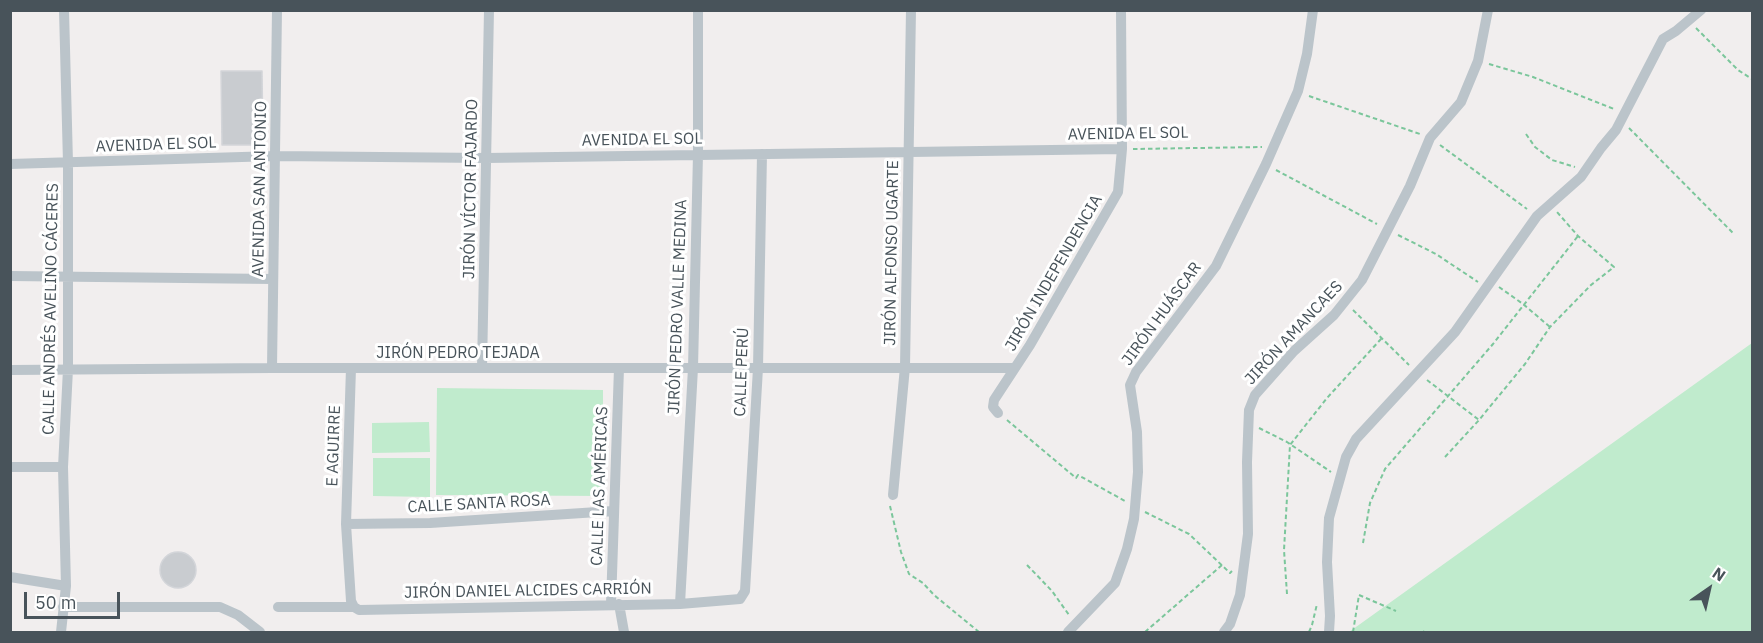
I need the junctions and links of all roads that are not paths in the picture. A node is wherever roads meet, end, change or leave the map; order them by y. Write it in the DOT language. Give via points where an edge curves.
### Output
graph roads {
  1 [pos="64,10"];
  2 [pos="277,10"];
  3 [pos="489,10"];
  4 [pos="698,10"];
  5 [pos="911,10"];
  6 [pos="1121,10"];
  7 [pos="1313,10"];
  8 [pos="1488,10"];
  9 [pos="1701,10"];
  10 [pos="1122,149"];
  11 [pos="908,152"];
  12 [pos="698,154"];
  13 [pos="762,154"];
  14 [pos="275,156"];
  15 [pos="486,158"];
  16 [pos="69,163"];
  17 [pos="10,164"];
  18 [pos="10,276"];
  19 [pos="68,276"];
  20 [pos="273,279"];
  21 [pos="905,367"];
  22 [pos="272,368"];
  23 [pos="351,368"];
  24 [pos="482,368"];
  25 [pos="619,368"];
  26 [pos="693,368"];
  27 [pos="758,368"];
  28 [pos="1014,368"];
  29 [pos="68,369"];
  30 [pos="10,370"];
  31 [pos="998,412"];
  32 [pos="10,467"];
  33 [pos="63,467"];
  34 [pos="893,495"];
  35 [pos="613,511"];
  36 [pos="346,524"];
  37 [pos="10,577"];
  38 [pos="66,586"];
  39 [pos="745,591"];
  40 [pos="680,603"];
  41 [pos="615,604"];
  42 [pos="63,607"];
  43 [pos="278,607"];
  44 [pos="354,607"];
  45 [pos="1072,629"];
  46 [pos="61,633"];
  47 [pos="260,633"];
  48 [pos="624,633"];
  49 [pos="1224,633"];
  50 [pos="1329,633"];
  1 -- 16 [label="street, CALLE ANDRÉS AVELINO CÁCERES"];
  2 -- 14 [label="street, AVENIDA SAN ANTONIO"];
  3 -- 15 [label="street, JIRÓN VÍCTOR FAJARDO"];
  4 -- 12 [label="street, JIRÓN PEDRO VALLE MEDINA"];
  5 -- 11 [label="street, JIRÓN ALFONSO UGARTE"];
  6 -- 10 [label="street, JIRÓN INDEPENDENCIA"];
  7 -- 45 [label="street, JIRÓN HUÁSCAR" via="1298,92 1216,266 1130,385 1138,472 1127,549 1115,583"];
  8 -- 49 [label="street, JIRÓN AMANCAES" via="1478,61 1461,102 1430,138 1362,280 1334,315 1294,351 1255,395 1248,423 1248,534 1240,595"];
  9 -- 50 [label="street" via="1663,39 1616,130 1581,177 1537,216 1455,332 1356,439 1346,457 1329,518"];
  10 -- 11 [label="street, AVENIDA EL SOL"];
  10 -- 28 [label="street, JIRÓN INDEPENDENCIA" via="1118,192"];
  11 -- 13 [label="street, AVENIDA EL SOL"];
  11 -- 21 [label="street, JIRÓN ALFONSO UGARTE"];
  12 -- 13 [label="street, AVENIDA EL SOL"];
  12 -- 15 [label="street, AVENIDA EL SOL"];
  12 -- 26 [label="street, JIRÓN PEDRO VALLE MEDINA"];
  13 -- 27 [label="street, CALLE PERÚ"];
  14 -- 15 [label="street, AVENIDA EL SOL"];
  14 -- 16 [label="street, AVENIDA EL SOL"];
  14 -- 20 [label="street, AVENIDA SAN ANTONIO"];
  15 -- 24 [label="street, JIRÓN VÍCTOR FAJARDO"];
  16 -- 17 [label="street, AVENIDA EL SOL"];
  16 -- 19 [label="street, CALLE ANDRÉS AVELINO CÁCERES"];
  18 -- 19 [label="street"];
  19 -- 20 [label="street"];
  19 -- 29 [label="street, CALLE ANDRÉS AVELINO CÁCERES"];
  20 -- 22 [label="street, AVENIDA SAN ANTONIO"];
  21 -- 27 [label="street, JIRÓN PEDRO TEJADA"];
  21 -- 28 [label="street, JIRÓN INDEPENDENCIA"];
  21 -- 34 [label="street, JIRÓN ALFONSO UGARTE"];
  22 -- 23 [label="street, JIRÓN PEDRO TEJADA"];
  22 -- 29 [label="street, JIRÓN PEDRO TEJADA"];
  23 -- 24 [label="street, JIRÓN PEDRO TEJADA"];
  23 -- 36 [label="street, E AGUIRRE"];
  24 -- 25 [label="street, JIRÓN PEDRO TEJADA"];
  25 -- 26 [label="street, JIRÓN PEDRO TEJADA"];
  25 -- 35 [label="street, CALLE LAS AMÉRICAS"];
  26 -- 27 [label="street, JIRÓN PEDRO TEJADA"];
  26 -- 40 [label="street, JIRÓN PEDRO VALLE MEDINA"];
  27 -- 39 [label="street, CALLE PERÚ"];
  28 -- 31 [label="street" via="993,400"];
  29 -- 30 [label="street, JIRÓN PEDRO TEJADA"];
  29 -- 33 [label="street, CALLE ANDRÉS AVELINO CÁCERES"];
  32 -- 33 [label="street"];
  33 -- 38 [label="street, CALLE ANDRÉS AVELINO CÁCERES"];
  35 -- 36 [label="street, CALLE SANTA ROSA" via="430,523"];
  35 -- 41 [label="street, CALLE LAS AMÉRICAS"];
  36 -- 44 [label="street, E AGUIRRE"];
  37 -- 38 [label="street"];
  38 -- 42 [label="street, CALLE ANDRÉS AVELINO CÁCERES"];
  39 -- 40 [label="street, JIRÓN DANIEL ALCIDES CARRIÓN" via="740,599"];
  40 -- 41 [label="street, JIRÓN DANIEL ALCIDES CARRIÓN"];
  41 -- 44 [label="street, JIRÓN DANIEL ALCIDES CARRIÓN"];
  41 -- 48 [label="street, CALLE LAS AMÉRICAS"];
  42 -- 46 [label="street, CALLE ANDRÉS AVELINO CÁCERES"];
  42 -- 47 [label="street" via="220,607 238,615"];
  43 -- 44 [label="street, JIRÓN DANIEL ALCIDES CARRIÓN"];
}
